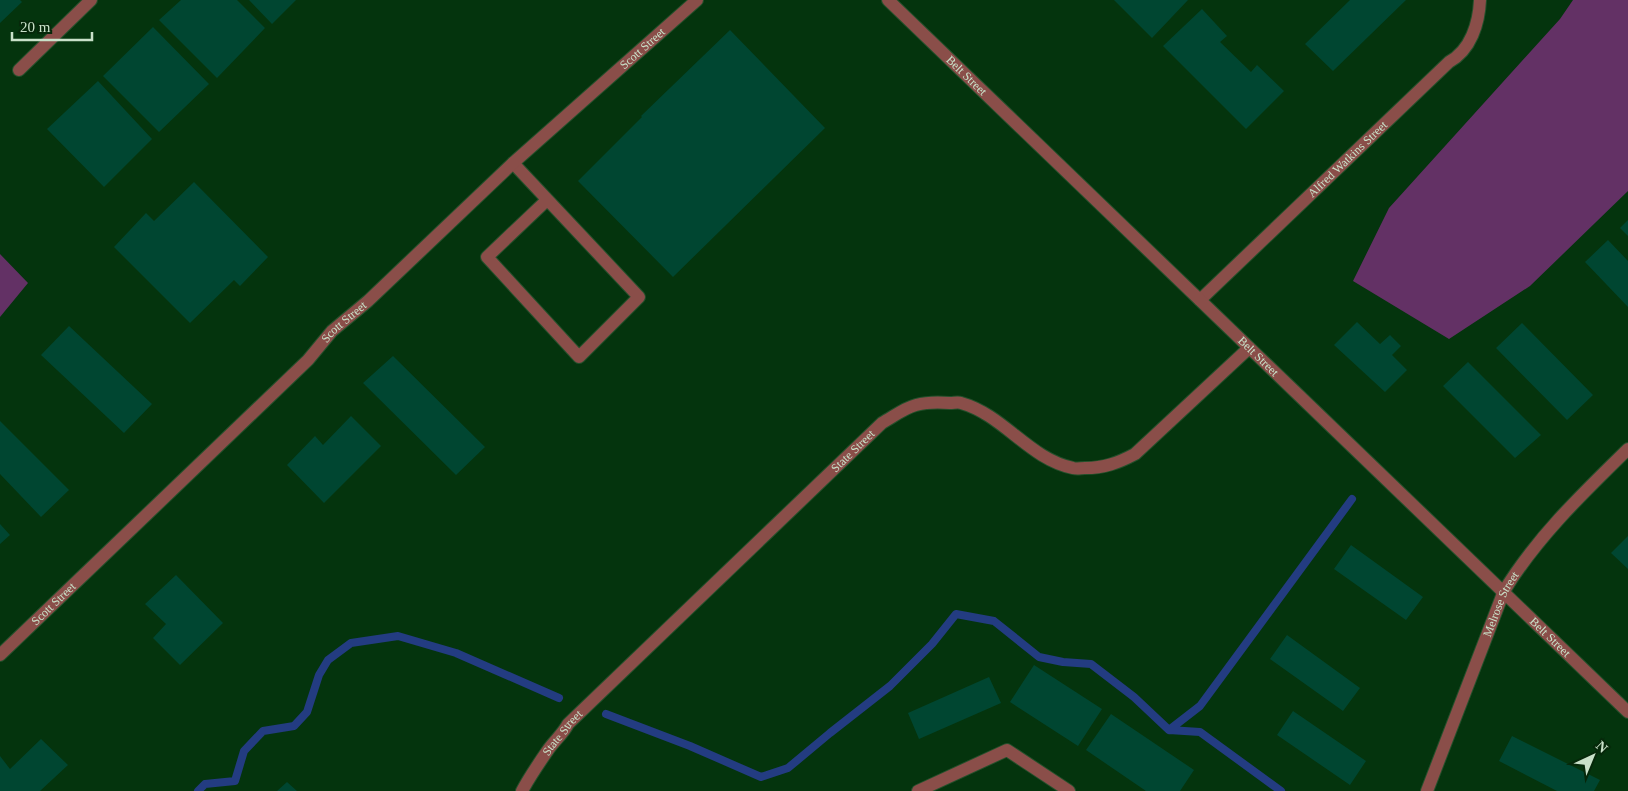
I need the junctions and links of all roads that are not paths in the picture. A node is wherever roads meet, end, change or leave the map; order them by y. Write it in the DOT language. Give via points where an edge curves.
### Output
graph roads {
  1 [pos="91,0"];
  2 [pos="697,0"];
  3 [pos="888,0"];
  4 [pos="1480,5"];
  5 [pos="18,70"];
  6 [pos="513,164"];
  7 [pos="547,200"];
  8 [pos="1200,300"];
  9 [pos="1249,348"];
  10 [pos="1628,449"];
  11 [pos="1504,591"];
  12 [pos="0,655"];
  13 [pos="1628,712"];
  14 [pos="522,791"];
  15 [pos="918,791"];
  16 [pos="1069,791"];
  17 [pos="1427,791"];
  1 -- 5 [label="street"];
  2 -- 6 [label="street, Scott Street"];
  3 -- 8 [label="street, Belt Street"];
  4 -- 8 [label="street, Alfred Watkins Street" via="1477,25 1461,54"];
  6 -- 7 [label="street"];
  6 -- 12 [label="street, Scott Street" via="332,332 308,360"];
  7 -- 7 [label="street" via="639,296 579,357 487,257"];
  8 -- 9 [label="street, Belt Street"];
  9 -- 11 [label="street, Belt Street"];
  9 -- 14 [label="street, State Street" via="1135,454 1103,468 1075,469 1042,456 992,416 960,402 914,405 882,423 568,724 537,764"];
  10 -- 11 [label="street, Melrose Street" via="1545,533"];
  11 -- 13 [label="street, Belt Street"];
  11 -- 17 [label="street, Melrose Street"];
  15 -- 16 [label="street" via="1006,750"];
}
